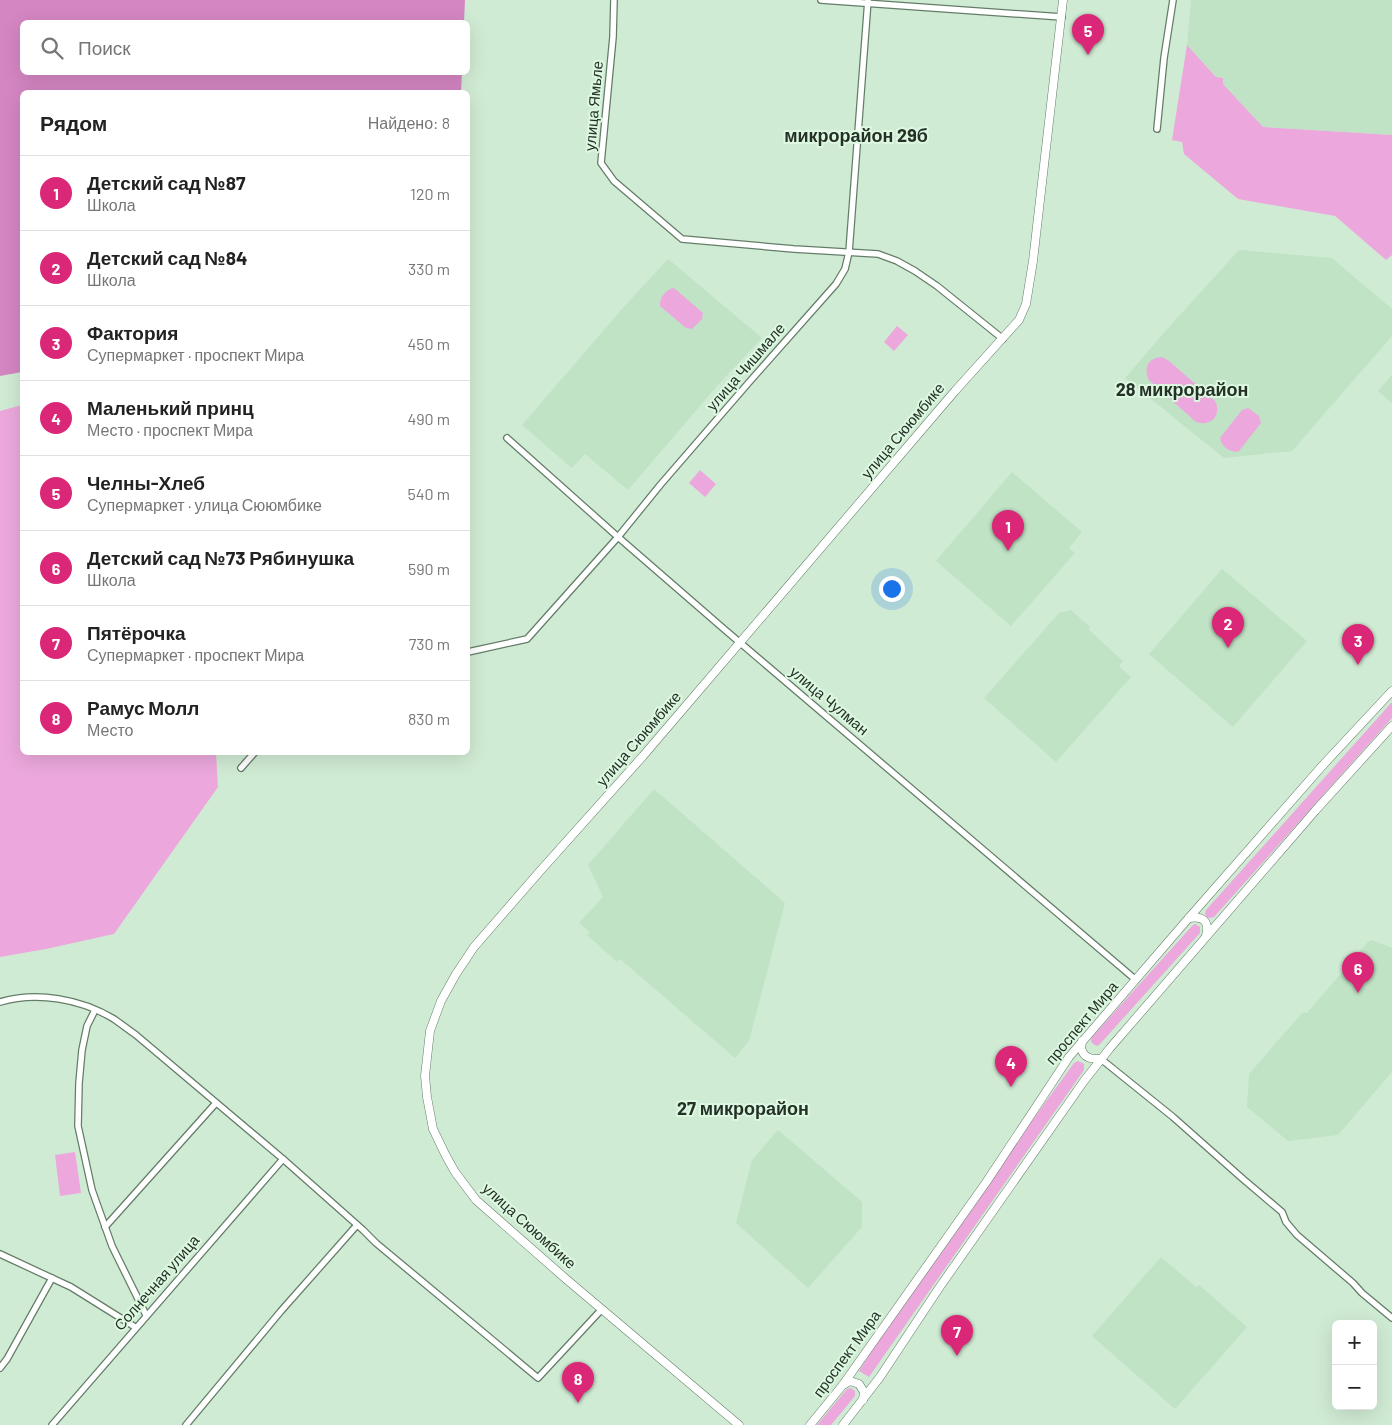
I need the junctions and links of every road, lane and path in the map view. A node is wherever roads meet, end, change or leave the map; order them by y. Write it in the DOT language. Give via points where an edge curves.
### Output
graph roads {
  1 [pos="614,0"];
  2 [pos="821,0"];
  3 [pos="1063,0"];
  4 [pos="1172,0"];
  5 [pos="868,2"];
  6 [pos="1062,17"];
  7 [pos="1157,129"];
  8 [pos="849,252"];
  9 [pos="1002,339"];
  10 [pos="507,438"];
  11 [pos="618,537"];
  12 [pos="741,643"];
  13 [pos="470,652"];
  14 [pos="1392,691"];
  15 [pos="1392,726"];
  16 [pos="252,755"];
  17 [pos="241,768"];
  18 [pos="1189,918"];
  19 [pos="1206,936"];
  20 [pos="1136,980"];
  21 [pos="0,1002"];
  22 [pos="95,1010"];
  23 [pos="1083,1040"];
  24 [pos="1101,1059"];
  25 [pos="216,1103"];
  26 [pos="283,1159"];
  27 [pos="357,1225"];
  28 [pos="105,1227"];
  29 [pos="0,1254"];
  30 [pos="52,1278"];
  31 [pos="602,1309"];
  32 [pos="146,1315"];
  33 [pos="1392,1318"];
  34 [pos="135,1327"];
  35 [pos="0,1368"];
  36 [pos="842,1386"];
  37 [pos="862,1401"];
  38 [pos="52,1425"];
  39 [pos="186,1425"];
  40 [pos="739,1425"];
  41 [pos="810,1425"];
  42 [pos="843,1425"];
  1 -- 8 [label="street, улица Ямьле" via="601,163 614,181 682,238"];
  2 -- 5 [label="street"];
  3 -- 6 [label="main road, улица Сююмбике"];
  4 -- 7 [label="street"];
  5 -- 6 [label="street"];
  5 -- 8 [label="street, улица Чишмале"];
  6 -- 9 [label="main road, улица Сююмбике" via="1026,304 1019,320"];
  8 -- 9 [label="street" via="878,254 915,270"];
  8 -- 11 [label="street, улица Чишмале" via="845,269 836,284"];
  9 -- 12 [label="main road, улица Сююмбике"];
  10 -- 11 [label="street, улица Чулман"];
  11 -- 12 [label="street, улица Чулман"];
  11 -- 13 [label="street, улица Чишмале" via="527,639"];
  12 -- 20 [label="street, улица Чулман"];
  12 -- 31 [label="main road, улица Сююмбике" via="470,952 441,1002 430,1031 425,1076 430,1117 455,1172 476,1200"];
  14 -- 18 [label="main road, проспект Мира"];
  15 -- 19 [label="main road"];
  16 -- 17 [label="street"];
  18 -- 19 [label="main road" via="1200,918 1205,922 1208,928"];
  18 -- 20 [label="main road, проспект Мира"];
  19 -- 24 [label="main road"];
  20 -- 23 [label="main road, проспект Мира"];
  21 -- 22 [label="street" via="45,997"];
  22 -- 25 [label="street" via="136,1035"];
  22 -- 28 [label="street" via="87,1026 82,1050 78,1126 92,1190"];
  23 -- 24 [label="main road" via="1081,1048 1084,1055"];
  23 -- 36 [label="main road, проспект Мира"];
  24 -- 33 [label="street" via="1282,1212 1297,1235"];
  24 -- 37 [label="main road"];
  25 -- 26 [label="street"];
  25 -- 28 [label="street"];
  26 -- 27 [label="street"];
  26 -- 32 [label="street, Солнечная улица"];
  27 -- 31 [label="street" via="538,1378"];
  27 -- 39 [label="street"];
  28 -- 32 [label="street"];
  29 -- 30 [label="street"];
  30 -- 34 [label="street"];
  30 -- 35 [label="street"];
  31 -- 40 [label="main road, улица Сююмбике"];
  32 -- 34 [label="street, Солнечная улица"];
  34 -- 38 [label="street, Солнечная улица"];
  36 -- 37 [label="main road" via="850,1381 859,1384 864,1392"];
  36 -- 41 [label="main road, проспект Мира"];
  37 -- 42 [label="main road"];
}
